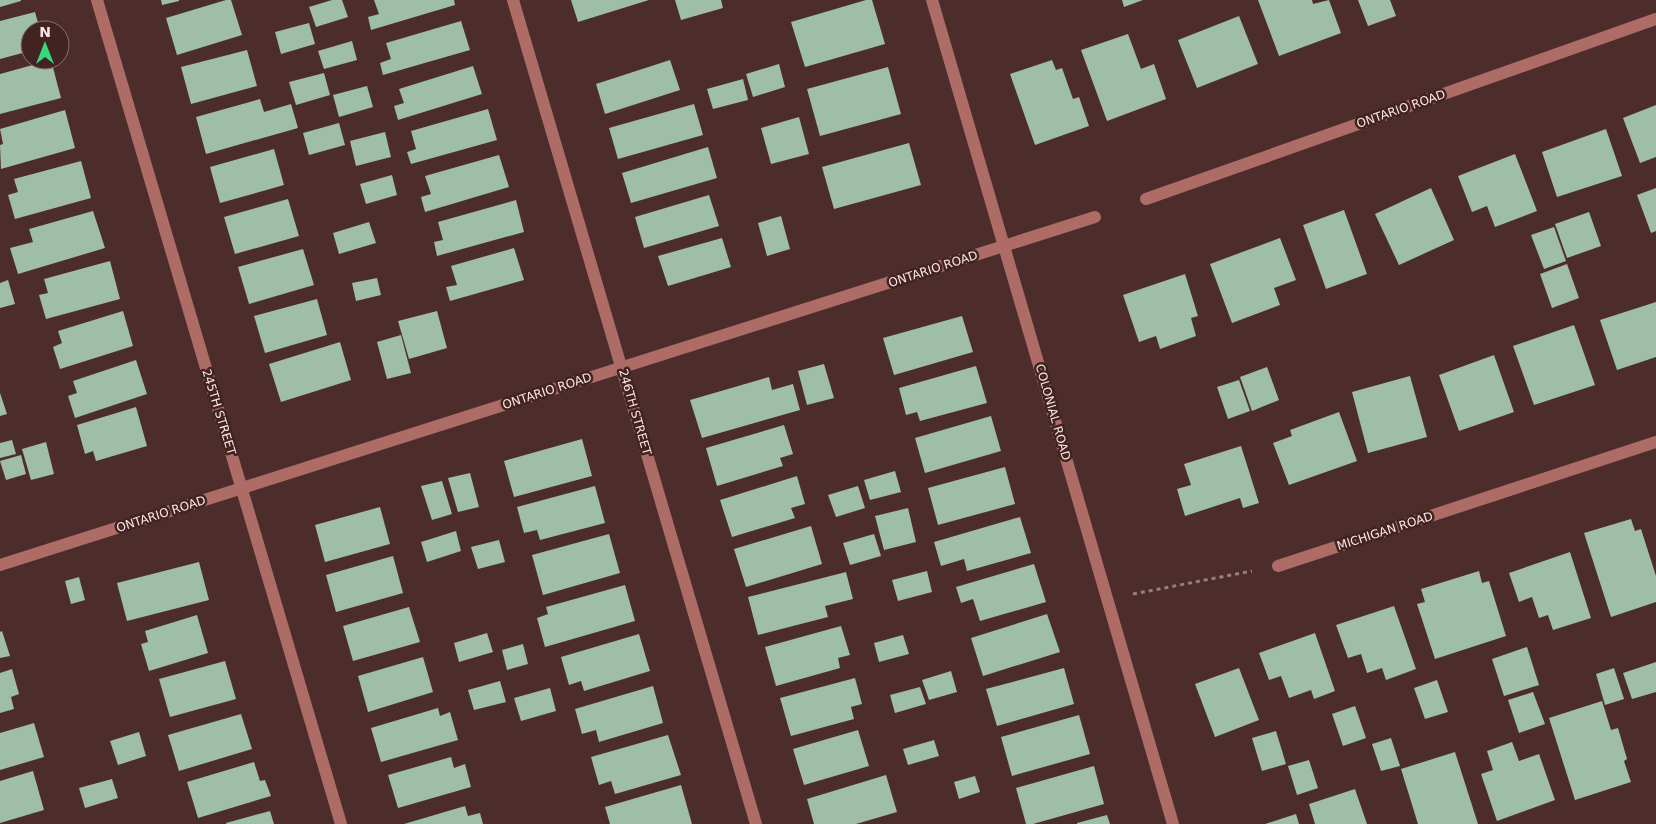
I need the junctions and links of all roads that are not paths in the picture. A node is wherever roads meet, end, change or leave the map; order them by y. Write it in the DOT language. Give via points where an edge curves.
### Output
graph roads {
  1 [pos="98,0"];
  2 [pos="513,0"];
  3 [pos="932,0"];
  4 [pos="1656,19"];
  5 [pos="1146,199"];
  6 [pos="1095,218"];
  7 [pos="1004,246"];
  8 [pos="622,368"];
  9 [pos="1656,442"];
  10 [pos="242,488"];
  11 [pos="0,565"];
  12 [pos="1278,566"];
  13 [pos="341,824"];
  14 [pos="756,824"];
  15 [pos="1174,824"];
  1 -- 10 [label="street, 245TH STREET"];
  2 -- 8 [label="street, 246TH STREET"];
  3 -- 7 [label="street, COLONIAL ROAD"];
  4 -- 5 [label="street, ONTARIO ROAD"];
  6 -- 7 [label="street, ONTARIO ROAD"];
  7 -- 8 [label="street, ONTARIO ROAD"];
  7 -- 15 [label="street, COLONIAL ROAD"];
  8 -- 10 [label="street, ONTARIO ROAD"];
  8 -- 14 [label="street, 246TH STREET"];
  9 -- 12 [label="street, MICHIGAN ROAD"];
  10 -- 11 [label="street, ONTARIO ROAD"];
  10 -- 13 [label="street, 245TH STREET"];
}
